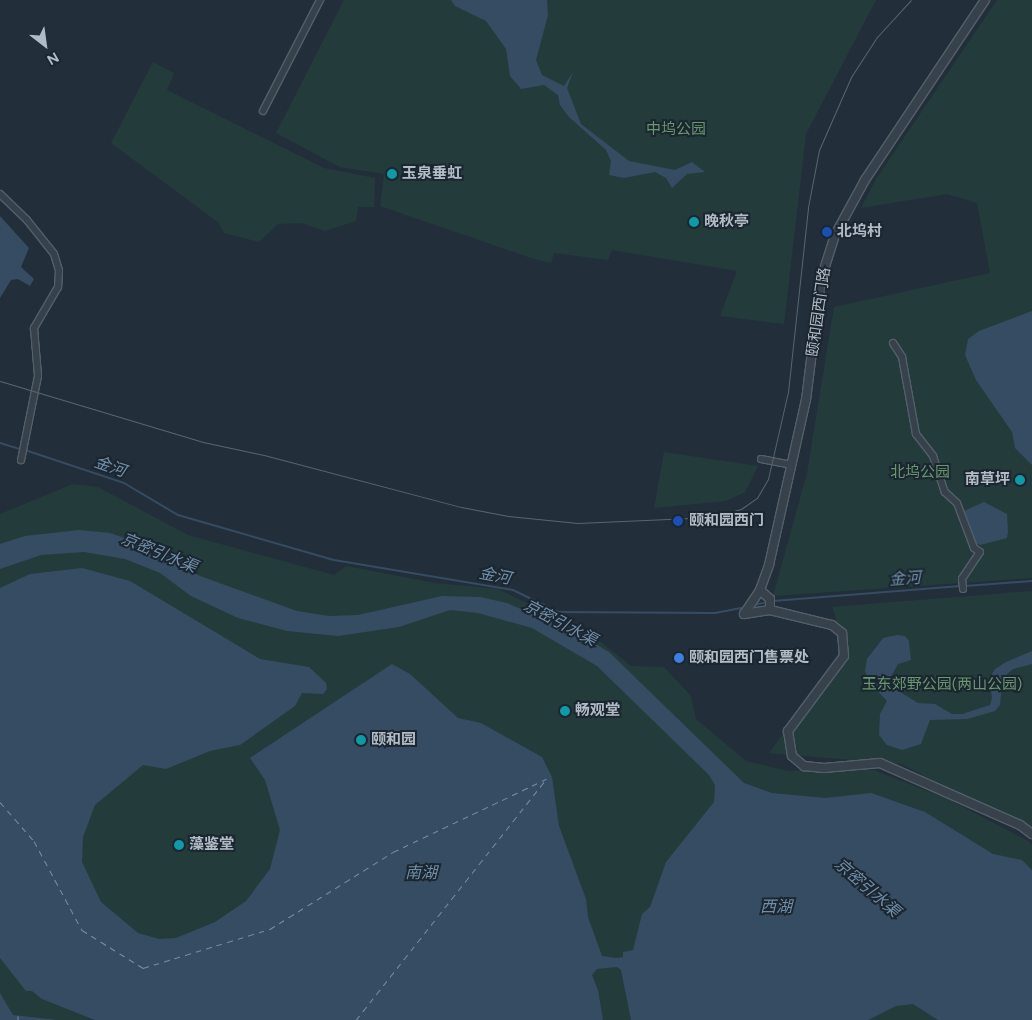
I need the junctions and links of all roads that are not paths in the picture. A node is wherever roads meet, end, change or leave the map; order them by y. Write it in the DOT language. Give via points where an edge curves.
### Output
graph roads {
  1 [pos="320,0"];
  2 [pos="985,0"];
  3 [pos="263,111"];
  4 [pos="0,194"];
  5 [pos="893,343"];
  6 [pos="22,458"];
  7 [pos="761,459"];
  8 [pos="791,466"];
  9 [pos="963,586"];
  10 [pos="760,590"];
  11 [pos="770,605"];
  12 [pos="1032,834"];
  1 -- 3 [label="street"];
  2 -- 8 [label="street, 颐和园西门路" via="865,180 835,235 821,279 812,365"];
  4 -- 6 [label="street" via="54,254 59,270 58,287 34,328 38,376"];
  5 -- 9 [label="street" via="902,357 916,434 933,456 945,492 957,503 974,548 980,552"];
  7 -- 8 [label="street"];
  8 -- 10 [label="street, 颐和园西门路" via="769,565"];
  10 -- 11 [label="street"];
  10 -- 11 [label="street, 颐和园西门路" via="744,614"];
  11 -- 12 [label="street" via="832,625 842,633 844,656 788,731 792,756 804,766 824,768 880,764 1020,824"];
}
